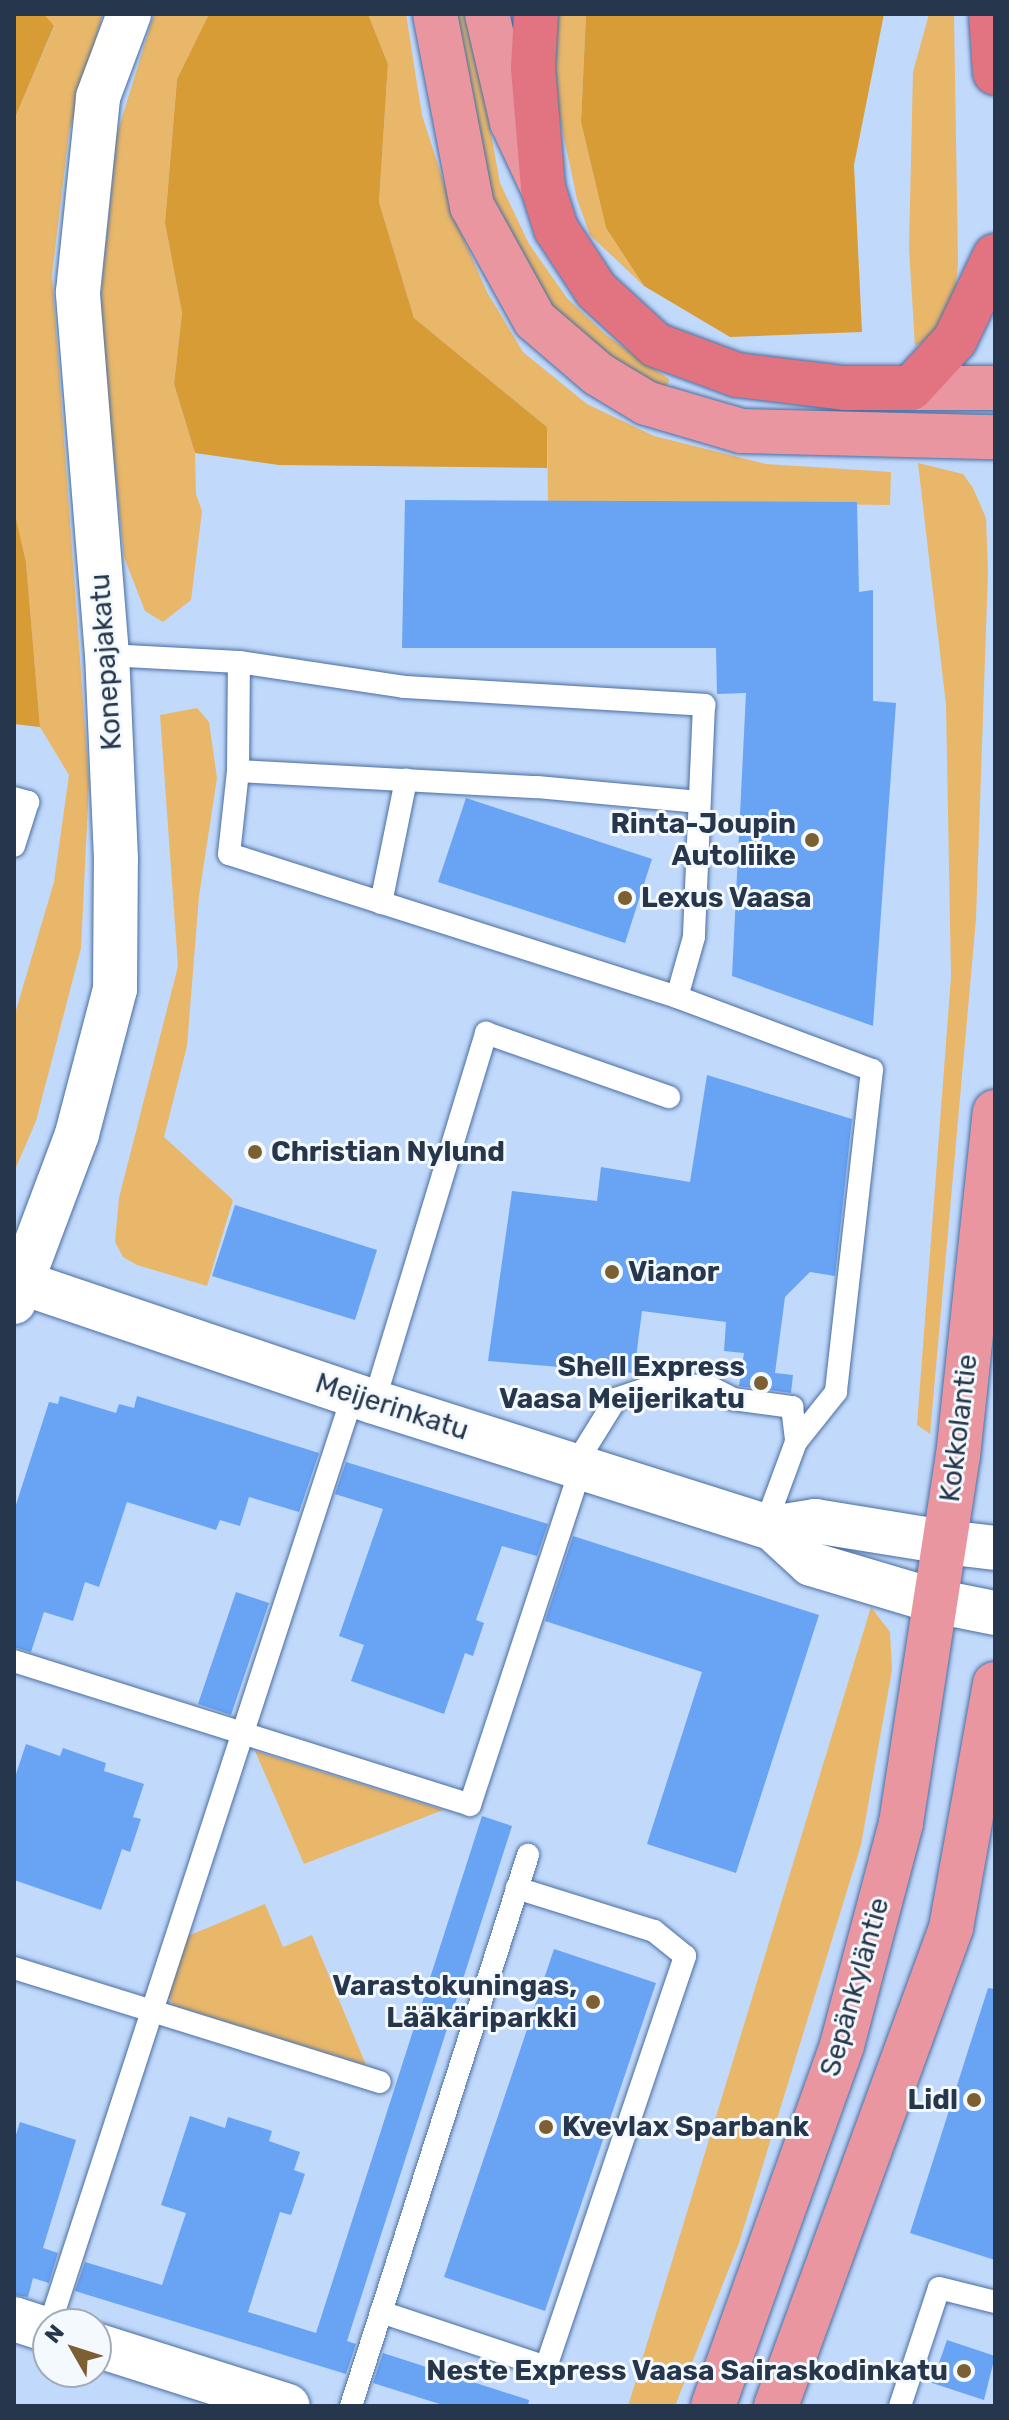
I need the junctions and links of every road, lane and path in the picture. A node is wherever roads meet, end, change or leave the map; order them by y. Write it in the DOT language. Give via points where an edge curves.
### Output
graph roads {
  1 [pos="129,14"];
  2 [pos="435,14"];
  3 [pos="487,14"];
  4 [pos="536,14"];
  5 [pos="991,14"];
  6 [pos="995,73"];
  7 [pos="543,188"];
  8 [pos="995,256"];
  9 [pos="911,388"];
  10 [pos="995,388"];
  11 [pos="995,437"];
  12 [pos="107,655"];
  13 [pos="239,662"];
  14 [pos="238,771"];
  15 [pos="406,780"];
  16 [pos="14,798"];
  17 [pos="699,802"];
  18 [pos="14,846"];
  19 [pos="381,903"];
  20 [pos="677,997"];
  21 [pos="669,1097"];
  22 [pos="995,1112"];
  23 [pos="16,1288"];
  24 [pos="363,1399"];
  25 [pos="796,1442"];
  26 [pos="578,1466"];
  27 [pos="769,1527"];
  28 [pos="945,1542"];
  29 [pos="995,1548"];
  30 [pos="935,1601"];
  31 [pos="995,1613"];
  32 [pos="14,1661"];
  33 [pos="995,1684"];
  34 [pos="239,1732"];
  35 [pos="528,1855"];
  36 [pos="517,1888"];
  37 [pos="14,1968"];
  38 [pos="149,2010"];
  39 [pos="380,2082"];
  40 [pos="995,2302"];
  41 [pos="55,2308"];
  42 [pos="381,2312"];
  43 [pos="112,2350"];
  44 [pos="288,2406"];
  45 [pos="351,2406"];
  46 [pos="713,2406"];
  47 [pos="776,2406"];
  48 [pos="900,2406"];
  1 -- 12 [label="street, Konepajakatu" via="98,97 78,292"];
  2 -- 11 [label="main road" via="472,206 535,320 598,374 646,403 741,431"];
  3 -- 7 [label="main road" via="512,122"];
  4 -- 7 [label="highway" via="533,68"];
  5 -- 6 [label="highway"];
  7 -- 9 [label="highway" via="571,259 628,323 656,345 737,375 844,388"];
  8 -- 9 [label="highway" via="955,340"];
  9 -- 10 [label="main road"];
  12 -- 13 [label="lane"];
  12 -- 23 [label="street, Konepajakatu" via="116,859 115,989 77,1134"];
  13 -- 14 [label="lane"];
  13 -- 17 [label="lane" via="404,687 704,705"];
  14 -- 15 [label="lane"];
  14 -- 19 [label="lane" via="229,854"];
  15 -- 17 [label="lane"];
  15 -- 19 [label="lane"];
  16 -- 18 [label="lane" via="28,802"];
  17 -- 20 [label="lane" via="694,937"];
  19 -- 20 [label="lane"];
  20 -- 25 [label="lane" via="872,1070 836,1392"];
  21 -- 24 [label="lane" via="486,1033"];
  22 -- 28 [label="main road, Kokkolantie"];
  23 -- 24 [label="street, Meijerinkatu"];
  24 -- 26 [label="street, Meijerinkatu"];
  24 -- 34 [label="lane"];
  25 -- 26 [label="lane" via="792,1407 733,1399 708,1386 657,1385 616,1399"];
  25 -- 27 [label="lane"];
  26 -- 27 [label="street, Meijerinkatu"];
  26 -- 34 [label="lane" via="470,1805"];
  27 -- 28 [label="street, Meijerinkatu" via="815,1521"];
  27 -- 30 [label="street, Meijerinkatu" via="811,1564"];
  28 -- 29 [label="street, Meijerinkatu"];
  28 -- 30 [label="main road, Kokkolantie"];
  30 -- 31 [label="street, Meijerinkatu"];
  30 -- 46 [label="main road, Sepänkyläntie" via="901,1823 842,2045"];
  32 -- 34 [label="lane"];
  33 -- 47 [label="main road" via="951,1928"];
  34 -- 38 [label="lane"];
  35 -- 36 [label="lane"];
  36 -- 42 [label="lane"];
  36 -- 42 [label="lane" via="654,1931 685,1956 546,2367"];
  37 -- 38 [label="lane"];
  38 -- 39 [label="lane"];
  38 -- 41 [label="lane"];
  40 -- 48 [label="lane" via="939,2288"];
  42 -- 45 [label="lane"];
  43 -- 44 [label="street"];
}
